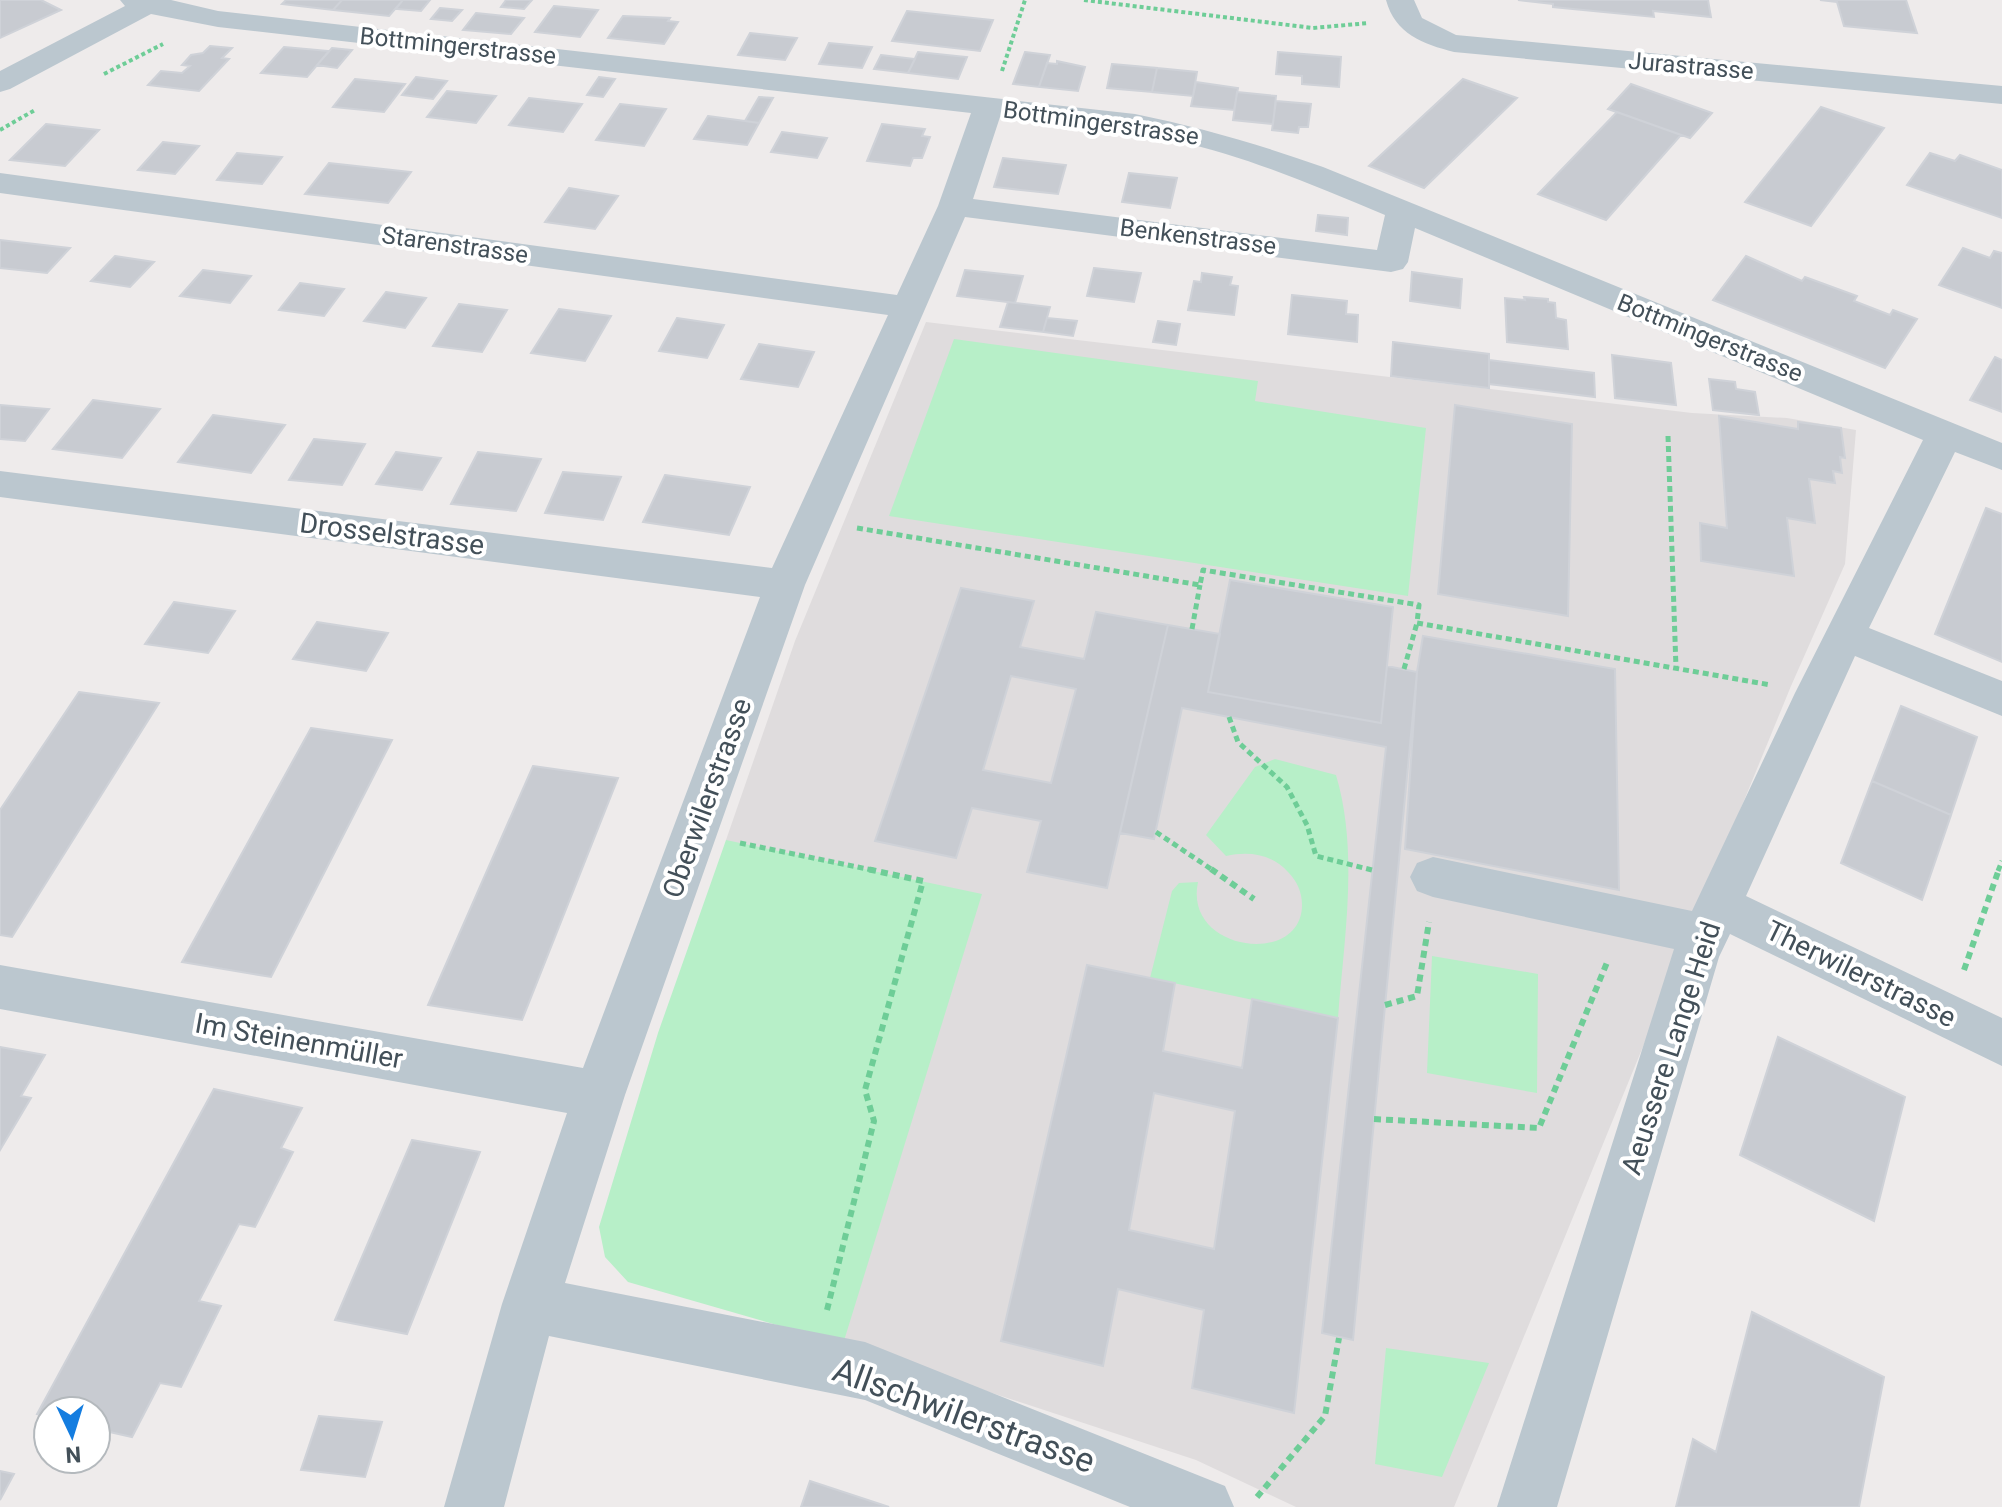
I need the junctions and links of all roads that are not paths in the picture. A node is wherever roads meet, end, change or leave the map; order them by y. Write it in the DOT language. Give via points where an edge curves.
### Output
graph roads {
  1 [pos="1400,0"];
  2 [pos="146,2"];
  3 [pos="0,83"];
  4 [pos="2002,95"];
  5 [pos="988,107"];
  6 [pos="0,183"];
  7 [pos="954,206"];
  8 [pos="1402,212"];
  9 [pos="909,307"];
  10 [pos="1945,434"];
  11 [pos="2002,457"];
  12 [pos="0,484"];
  13 [pos="785,585"];
  14 [pos="1845,635"];
  15 [pos="2002,699"];
  16 [pos="1433,877"];
  17 [pos="1712,920"];
  18 [pos="0,987"];
  19 [pos="2002,1043"];
  20 [pos="599,1095"];
  21 [pos="530,1304"];
  22 [pos="474,1507"];
  23 [pos="1204,1507"];
  24 [pos="1527,1507"];
  1 -- 4 [label="street, Jurastrasse" via="1417,29 1454,43"];
  2 -- 3 [label="street"];
  2 -- 5 [label="street, Bottmingerstrasse" via="218,19"];
  5 -- 7 [label="street, Oberwilerstrasse"];
  5 -- 8 [label="street, Bottmingerstrasse" via="1185,131"];
  6 -- 9 [label="street, Starenstrasse"];
  7 -- 8 [label="street, Benkenstrasse" via="1391,262"];
  7 -- 9 [label="street, Oberwilerstrasse"];
  8 -- 10 [label="street, Bottmingerstrasse"];
  9 -- 13 [label="street, Oberwilerstrasse"];
  10 -- 11 [label="street, Bottmingerstrasse"];
  10 -- 14 [label="street, Aeussere Lange Heid"];
  12 -- 13 [label="street, Drosselstrasse"];
  13 -- 20 [label="street, Oberwilerstrasse"];
  14 -- 15 [label="street"];
  14 -- 17 [label="street, Aeussere Lange Heid"];
  16 -- 17 [label="street, Therwilerstrasse" via="1615,915"];
  17 -- 19 [label="street, Therwilerstrasse"];
  17 -- 24 [label="street, Aeussere Lange Heid" via="1695,957"];
  18 -- 20 [label="street, Im Steinenmüller"];
  20 -- 21 [label="street, Oberwilerstrasse"];
  21 -- 22 [label="street, Oberwilerstrasse"];
  21 -- 23 [label="street, Allschwilerstrasse" via="865,1371"];
}
